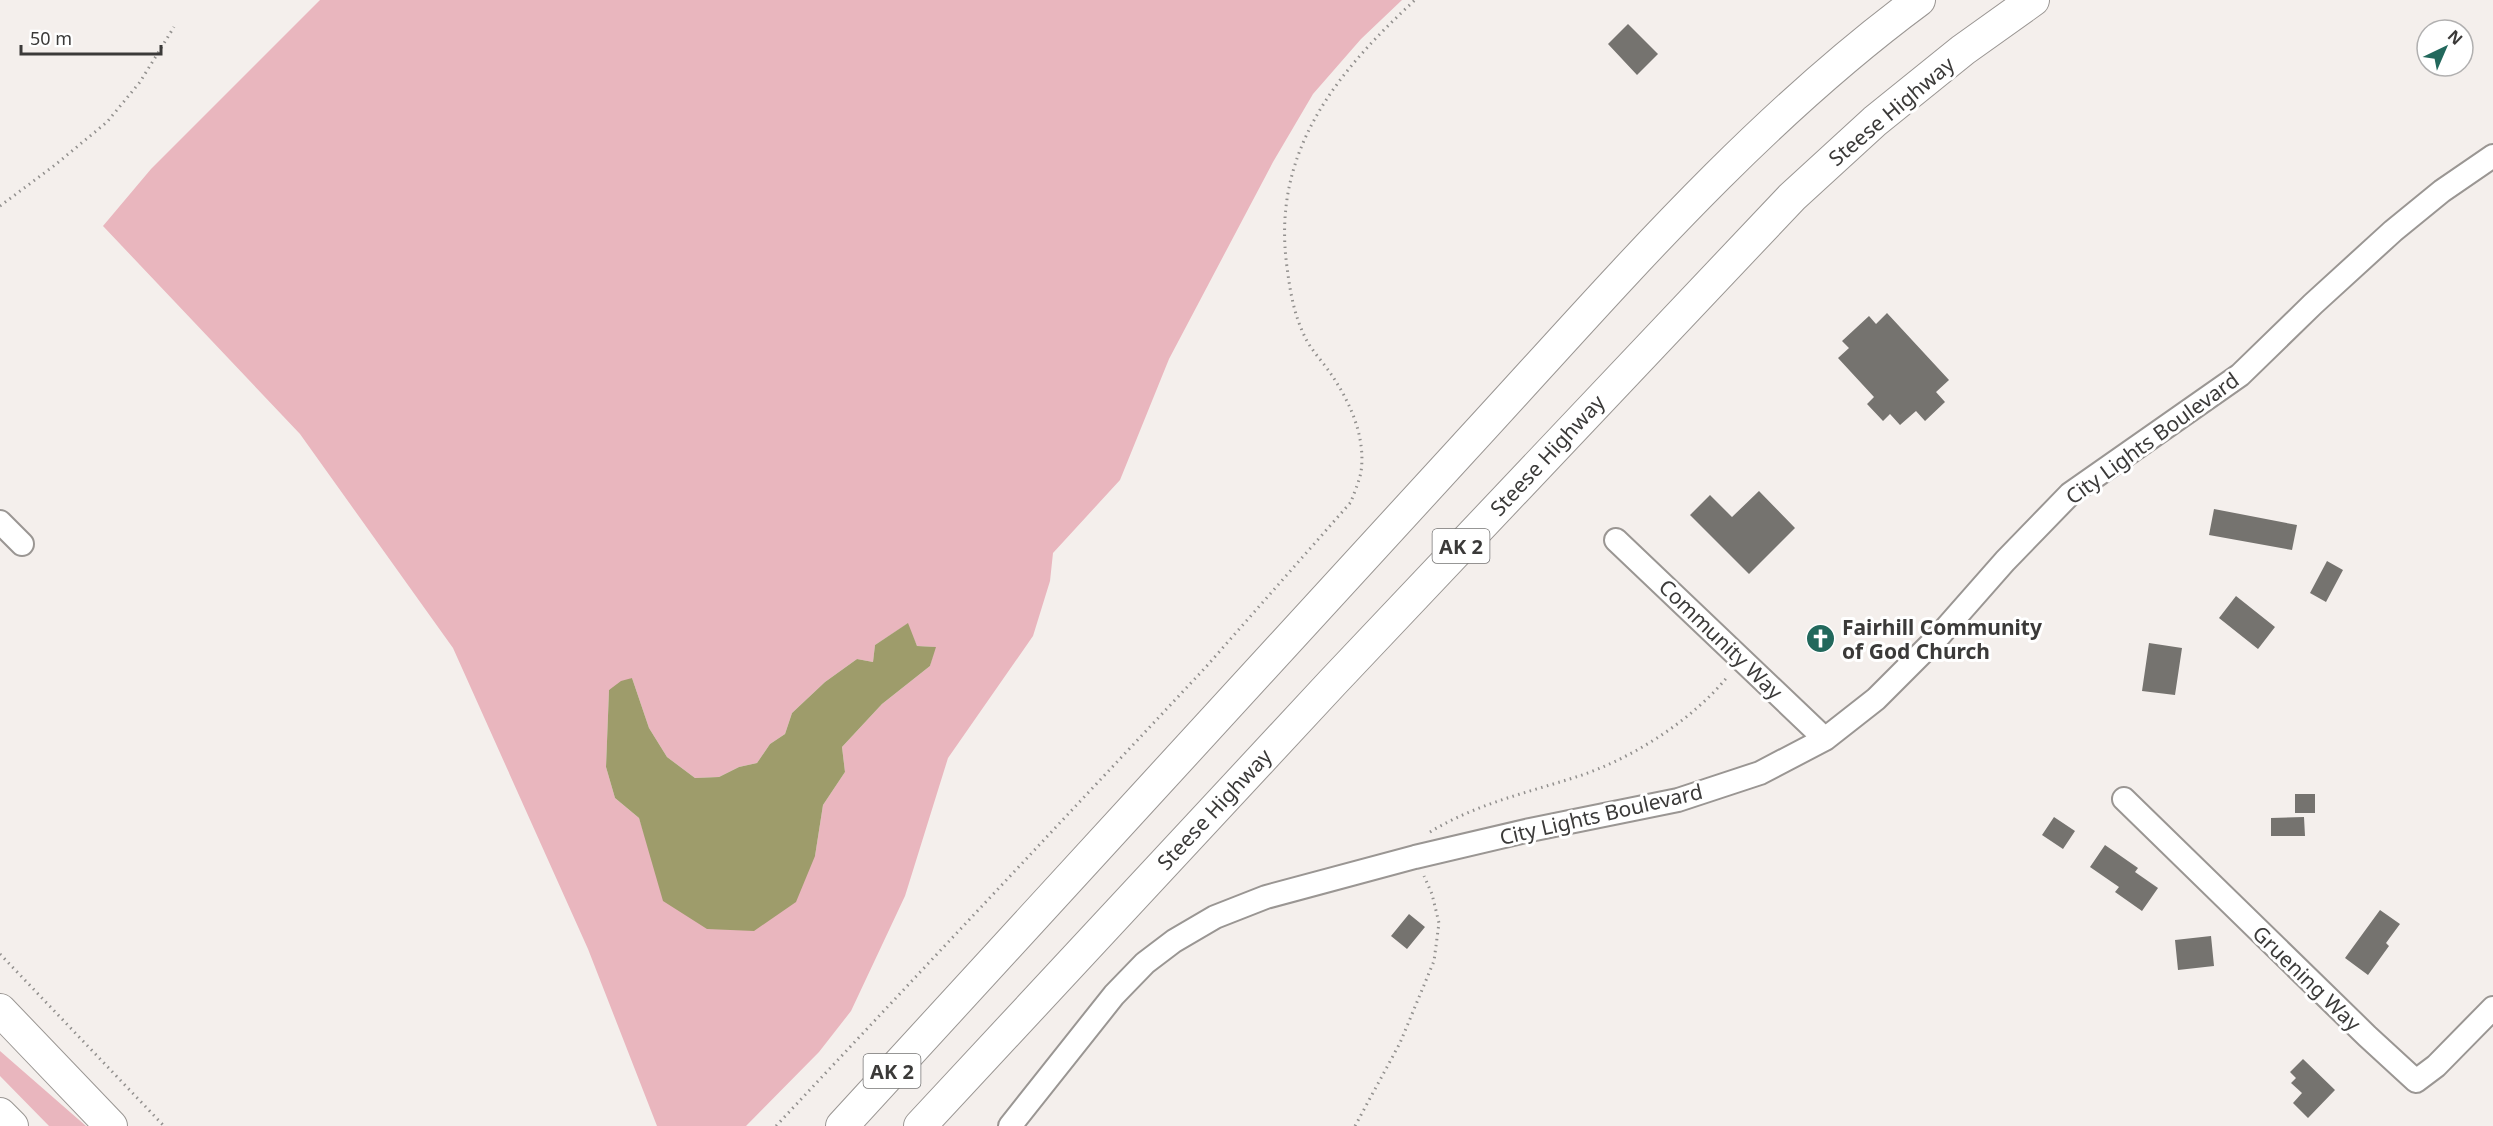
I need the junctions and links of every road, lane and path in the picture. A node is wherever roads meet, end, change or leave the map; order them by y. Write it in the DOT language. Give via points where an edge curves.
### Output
graph roads {
  1 [pos="1415,0"];
  2 [pos="1919,0"];
  3 [pos="2033,0"];
  4 [pos="174,27"];
  5 [pos="2493,156"];
  6 [pos="0,206"];
  7 [pos="0,522"];
  8 [pos="1616,540"];
  9 [pos="22,544"];
  10 [pos="1742,659"];
  11 [pos="1825,739"];
  12 [pos="2124,799"];
  13 [pos="1415,857"];
  14 [pos="0,954"];
  15 [pos="2493,1008"];
  16 [pos="0,1010"];
  17 [pos="0,1114"];
  18 [pos="12,1126"];
  19 [pos="111,1126"];
  20 [pos="164,1126"];
  21 [pos="776,1126"];
  22 [pos="842,1126"];
  23 [pos="920,1126"];
  24 [pos="1010,1126"];
  25 [pos="1355,1126"];
  1 -- 21 [label="path" via="1360,54 1318,111 1293,165 1286,195 1285,253 1292,301 1306,339 1345,395 1359,433 1363,456 1351,502 1205,668"];
  2 -- 22 [label="highway, AK 2" via="1871,35 1794,102 1706,187"];
  3 -- 23 [label="highway, Steese Highway / AK 2" via="1875,121 1792,197"];
  4 -- 6 [label="path" via="140,82 107,122"];
  5 -- 11 [label="street, City Lights Boulevard" via="2393,231 2240,375 2070,494 1876,699"];
  7 -- 9 [label="street"];
  8 -- 10 [label="street, Community Way"];
  10 -- 11 [label="street, Community Way"];
  10 -- 13 [label="path" via="1712,696 1641,748 1579,776 1456,816 1425,835"];
  11 -- 13 [label="street, City Lights Boulevard" via="1760,773 1678,800"];
  12 -- 15 [label="street, Gruening Way" via="2416,1081"];
  13 -- 24 [label="street, City Lights Boulevard" via="1266,897 1215,916 1174,941 1114,995"];
  13 -- 25 [label="path" via="1432,894 1439,923 1434,961 1400,1043"];
  14 -- 20 [label="path"];
  16 -- 19 [label="highway"];
  17 -- 18 [label="highway"];
}
